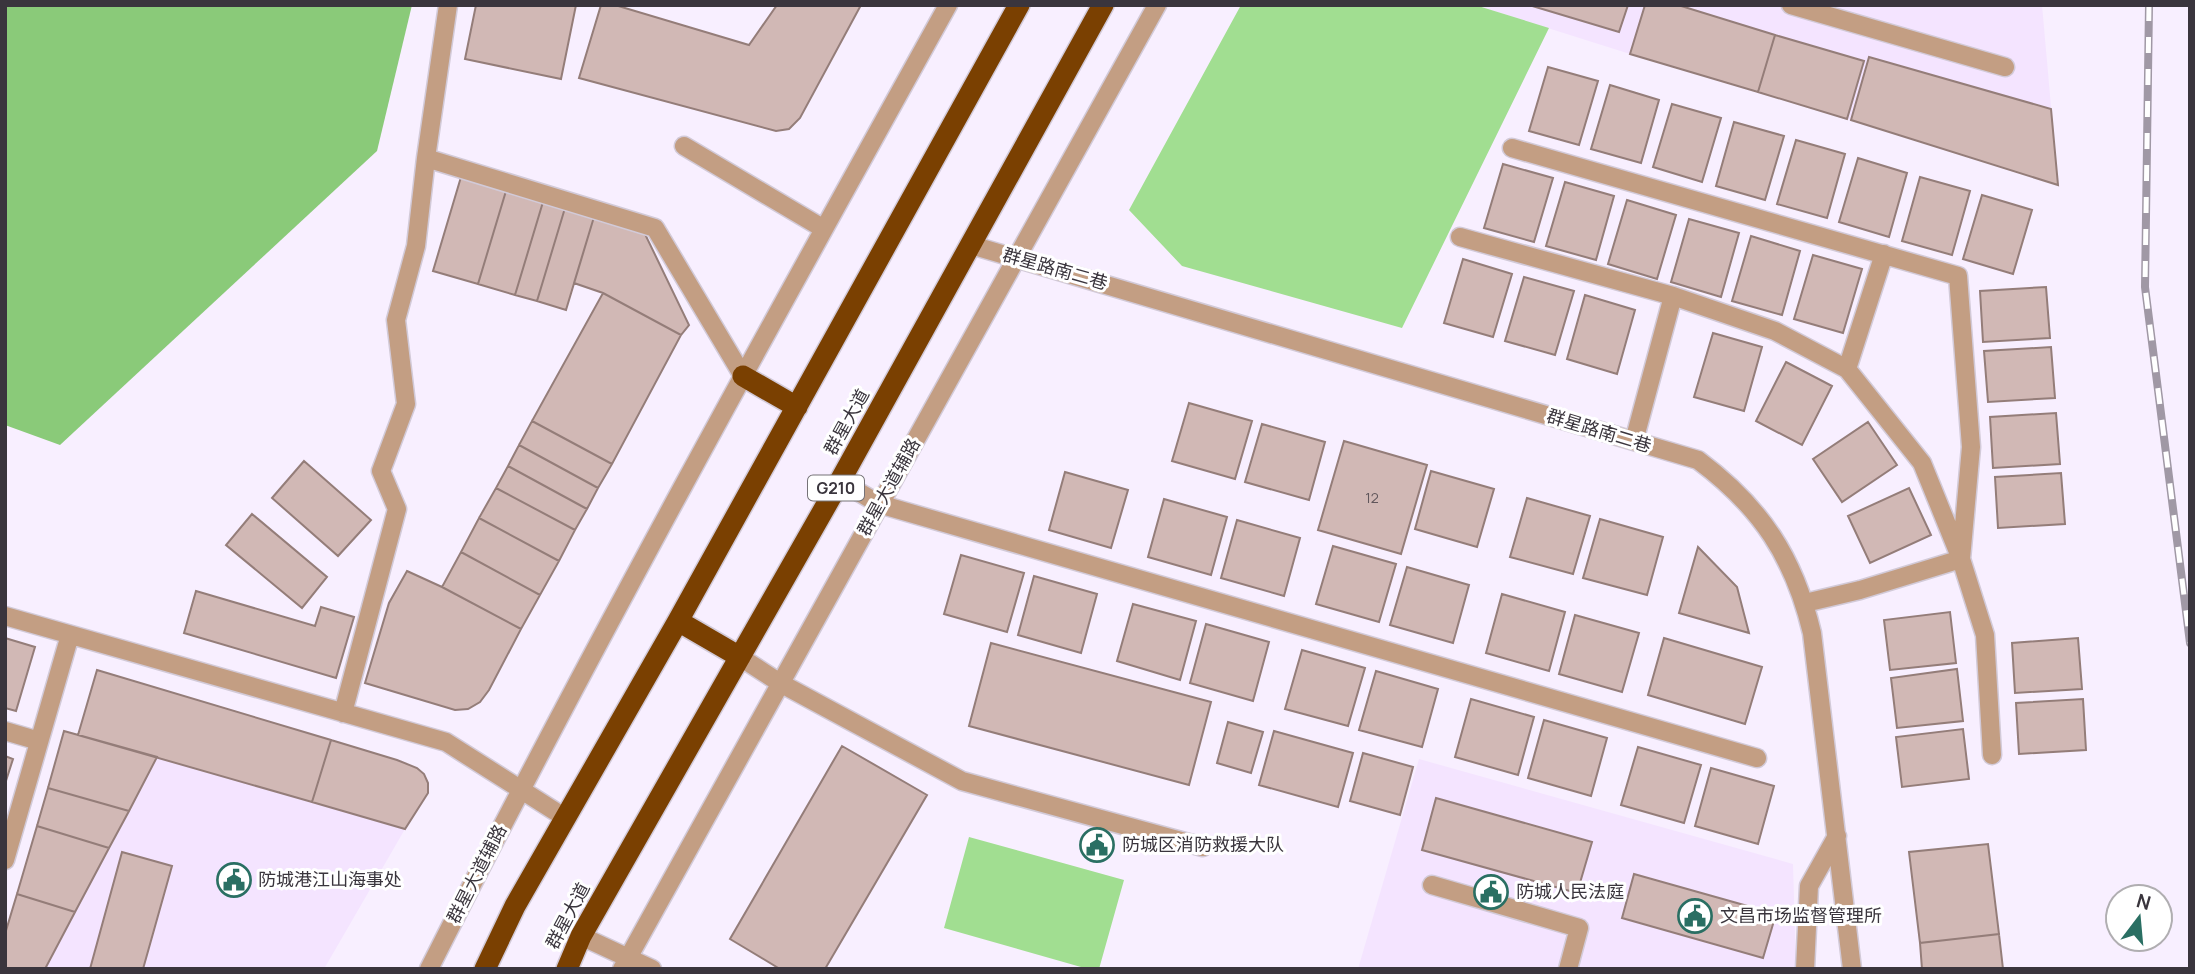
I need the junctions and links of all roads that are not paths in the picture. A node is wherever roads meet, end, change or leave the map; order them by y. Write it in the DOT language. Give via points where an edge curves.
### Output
graph roads {
  1 [pos="447,5"];
  2 [pos="948,5"];
  3 [pos="1019,5"];
  4 [pos="1103,5"];
  5 [pos="1157,5"];
  6 [pos="1791,5"];
  7 [pos="2004,68"];
  8 [pos="684,146"];
  9 [pos="1512,148"];
  10 [pos="426,158"];
  11 [pos="824,229"];
  12 [pos="1460,237"];
  13 [pos="971,245"];
  14 [pos="1884,254"];
  15 [pos="1016,258"];
  16 [pos="1673,296"];
  17 [pos="1847,369"];
  18 [pos="743,376"];
  19 [pos="797,407"];
  20 [pos="1633,441"];
  21 [pos="840,481"];
  22 [pos="879,504"];
  23 [pos="1961,559"];
  24 [pos="1805,603"];
  25 [pos="5,615"];
  26 [pos="678,621"];
  27 [pos="69,635"];
  28 [pos="740,657"];
  29 [pos="780,683"];
  30 [pos="343,713"];
  31 [pos="5,731"];
  32 [pos="39,741"];
  33 [pos="1992,755"];
  34 [pos="1757,758"];
  35 [pos="520,789"];
  36 [pos="565,817"];
  37 [pos="1837,836"];
  38 [pos="1203,847"];
  39 [pos="5,860"];
  40 [pos="1432,885"];
  41 [pos="582,936"];
  42 [pos="625,963"];
  43 [pos="429,969"];
  44 [pos="485,969"];
  45 [pos="567,969"];
  46 [pos="652,969"];
  47 [pos="1568,969"];
  48 [pos="1805,969"];
  49 [pos="1852,969"];
  1 -- 10 [label="street"];
  2 -- 11 [label="street, 群星大道辅路"];
  3 -- 19 [label="highway"];
  4 -- 13 [label="highway, 群星大道 / G210"];
  5 -- 15 [label="street, 群星大道辅路"];
  6 -- 7 [label="street"];
  8 -- 11 [label="street"];
  9 -- 14 [label="street"];
  10 -- 18 [label="street" via="654,228"];
  10 -- 30 [label="street" via="416,246 396,320 406,404 381,471 397,509"];
  11 -- 18 [label="street, 群星大道辅路"];
  12 -- 16 [label="street"];
  13 -- 15 [label="street, 群星路南二巷"];
  13 -- 21 [label="highway, 群星大道 / G210"];
  14 -- 17 [label="street"];
  14 -- 23 [label="street" via="1958,276 1971,447"];
  15 -- 20 [label="street, 群星路南二巷"];
  15 -- 22 [label="street, 群星大道辅路"];
  16 -- 17 [label="street" via="1775,331"];
  16 -- 20 [label="street"];
  17 -- 23 [label="street" via="1922,463"];
  18 -- 19 [label="highway"];
  18 -- 35 [label="street, 群星大道辅路"];
  19 -- 26 [label="highway"];
  20 -- 24 [label="street, 群星路南二巷" via="1698,460 1744,499 1781,546"];
  21 -- 22 [label="street"];
  21 -- 28 [label="highway, 群星大道 / G210"];
  22 -- 29 [label="street, 群星大道辅路"];
  22 -- 34 [label="street"];
  23 -- 24 [label="street"];
  23 -- 33 [label="street" via="1985,635"];
  24 -- 37 [label="street, 群星路南二巷"];
  25 -- 27 [label="street"];
  26 -- 28 [label="highway"];
  26 -- 36 [label="highway"];
  27 -- 30 [label="street"];
  27 -- 32 [label="street"];
  28 -- 29 [label="street"];
  28 -- 41 [label="highway, 群星大道 / G210"];
  29 -- 38 [label="street" via="962,781"];
  29 -- 42 [label="street, 群星大道辅路"];
  30 -- 35 [label="street" via="446,742"];
  31 -- 32 [label="street"];
  32 -- 39 [label="street"];
  35 -- 36 [label="street"];
  35 -- 43 [label="street, 群星大道辅路"];
  36 -- 44 [label="highway"];
  37 -- 48 [label="street" via="1809,886"];
  37 -- 49 [label="street, 群星路南二巷"];
  40 -- 47 [label="street" via="1579,928"];
  41 -- 42 [label="street"];
  41 -- 45 [label="highway, 群星大道 / G210"];
  42 -- 46 [label="street"];
}
